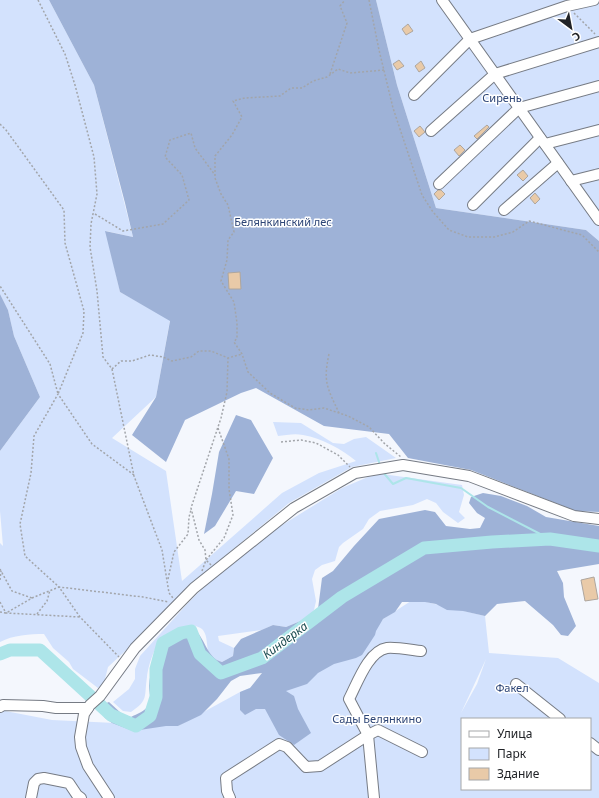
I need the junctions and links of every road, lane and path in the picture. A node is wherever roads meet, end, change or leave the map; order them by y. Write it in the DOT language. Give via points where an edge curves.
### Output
graph roads {
  1 [pos="38,0"];
  2 [pos="345,0"];
  3 [pos="369,0"];
  4 [pos="442,0"];
  5 [pos="594,0"];
  6 [pos="567,6"];
  7 [pos="470,39"];
  8 [pos="599,40"];
  9 [pos="384,70"];
  10 [pos="495,74"];
  11 [pos="330,75"];
  12 [pos="599,86"];
  13 [pos="414,95"];
  14 [pos="519,108"];
  15 [pos="0,124"];
  16 [pos="599,130"];
  17 [pos="431,131"];
  18 [pos="543,141"];
  19 [pos="558,163"];
  20 [pos="599,174"];
  21 [pos="215,175"];
  22 [pos="571,181"];
  23 [pos="439,184"];
  24 [pos="474,205"];
  25 [pos="504,210"];
  26 [pos="95,214"];
  27 [pos="598,217"];
  28 [pos="599,252"];
  29 [pos="0,286"];
  30 [pos="242,354"];
  31 [pos="329,354"];
  32 [pos="228,358"];
  33 [pos="112,369"];
  34 [pos="58,394"];
  35 [pos="339,413"];
  36 [pos="218,428"];
  37 [pos="281,442"];
  38 [pos="411,467"];
  39 [pos="355,473"];
  40 [pos="134,476"];
  41 [pos="191,508"];
  42 [pos="599,519"];
  43 [pos="206,560"];
  44 [pos="0,569"];
  45 [pos="215,571"];
  46 [pos="0,580"];
  47 [pos="167,581"];
  48 [pos="199,584"];
  49 [pos="59,587"];
  50 [pos="50,590"];
  51 [pos="32,598"];
  52 [pos="0,602"];
  53 [pos="179,604"];
  54 [pos="0,612"];
  55 [pos="6,613"];
  56 [pos="37,614"];
  57 [pos="80,617"];
  58 [pos="421,651"];
  59 [pos="129,655"];
  60 [pos="516,684"];
  61 [pos="89,706"];
  62 [pos="0,707"];
  63 [pos="559,718"];
  64 [pos="368,735"];
  65 [pos="591,744"];
  66 [pos="599,750"];
  67 [pos="422,752"];
  68 [pos="78,797"];
  69 [pos="31,798"];
  70 [pos="109,798"];
  71 [pos="230,798"];
  72 [pos="374,798"];
  1 -- 33 [label="path" via="65,54 94,157 98,194 91,224 90,247 103,357"];
  2 -- 11 [label="path" via="340,6 347,23"];
  3 -- 9 [label="path"];
  4 -- 7 [label="street"];
  5 -- 6 [label="street"];
  6 -- 7 [label="street"];
  6 -- 8 [label="path"];
  7 -- 10 [label="street"];
  7 -- 13 [label="street"];
  8 -- 10 [label="street"];
  9 -- 11 [label="path" via="350,73 338,69"];
  9 -- 28 [label="path" via="393,108 422,195 449,230 468,237 494,237 513,232 530,221 582,235"];
  10 -- 14 [label="street"];
  10 -- 17 [label="street"];
  11 -- 21 [label="path" via="313,80 302,88 291,88 280,96 233,101 242,117 232,135 215,156"];
  12 -- 14 [label="street"];
  14 -- 18 [label="street"];
  14 -- 23 [label="street"];
  15 -- 34 [label="path" via="64,210 65,243 84,311 83,333"];
  16 -- 18 [label="street"];
  18 -- 19 [label="street"];
  18 -- 24 [label="street"];
  19 -- 22 [label="street"];
  19 -- 25 [label="street"];
  20 -- 22 [label="street"];
  21 -- 26 [label="path" via="194,148 191,133 170,140 165,157 182,176 190,200 163,224 123,231"];
  21 -- 30 [label="path" via="221,194 228,205 234,232 228,240 227,260 221,280 234,302 237,323 237,338 234,342"];
  22 -- 27 [label="street"];
  29 -- 34 [label="path" via="50,364"];
  30 -- 32 [label="path"];
  30 -- 35 [label="path" via="248,372 282,401 295,408 324,408"];
  31 -- 35 [label="path" via="327,386"];
  32 -- 33 [label="path" via="211,351 199,351 191,357 172,361 150,355 132,361 121,361"];
  32 -- 36 [label="path" via="227,392"];
  33 -- 40 [label="path"];
  34 -- 40 [label="path" via="92,444"];
  34 -- 49 [label="path" via="34,436 30,474 20,524 25,556"];
  35 -- 38 [label="path" via="369,427"];
  36 -- 41 [label="path"];
  36 -- 43 [label="path" via="229,459 232,515 224,538"];
  37 -- 39 [label="path" via="300,440 316,443 338,455"];
  38 -- 39 [label="street" via="402,465"];
  38 -- 42 [label="street" via="469,476 574,516"];
  39 -- 45 [label="street" via="294,508"];
  40 -- 47 [label="path" via="162,550"];
  41 -- 43 [label="path"];
  41 -- 47 [label="path" via="188,534 174,552"];
  43 -- 45 [label="path"];
  43 -- 48 [label="path"];
  44 -- 46 [label="path"];
  44 -- 51 [label="path" via="12,591"];
  45 -- 48 [label="street"];
  47 -- 53 [label="path" via="169,593"];
  48 -- 53 [label="street"];
  49 -- 50 [label="path"];
  49 -- 53 [label="path"];
  49 -- 57 [label="path"];
  50 -- 51 [label="path"];
  50 -- 56 [label="path" via="47,601"];
  51 -- 55 [label="path"];
  52 -- 55 [label="path"];
  53 -- 59 [label="street"];
  54 -- 55 [label="path"];
  55 -- 56 [label="path"];
  56 -- 57 [label="path"];
  57 -- 59 [label="path" via="119,657"];
  58 -- 64 [label="street" via="387,648 369,660 349,699"];
  59 -- 61 [label="street" via="100,696"];
  60 -- 63 [label="street"];
  61 -- 62 [label="street"];
  61 -- 70 [label="street" via="84,714 81,747 88,766"];
  64 -- 67 [label="street" via="378,730"];
  64 -- 71 [label="street" via="320,766 306,767 287,747 279,744 226,778"];
  64 -- 72 [label="street"];
  65 -- 66 [label="street"];
  68 -- 69 [label="street" via="69,783 44,778 34,783"];
}
